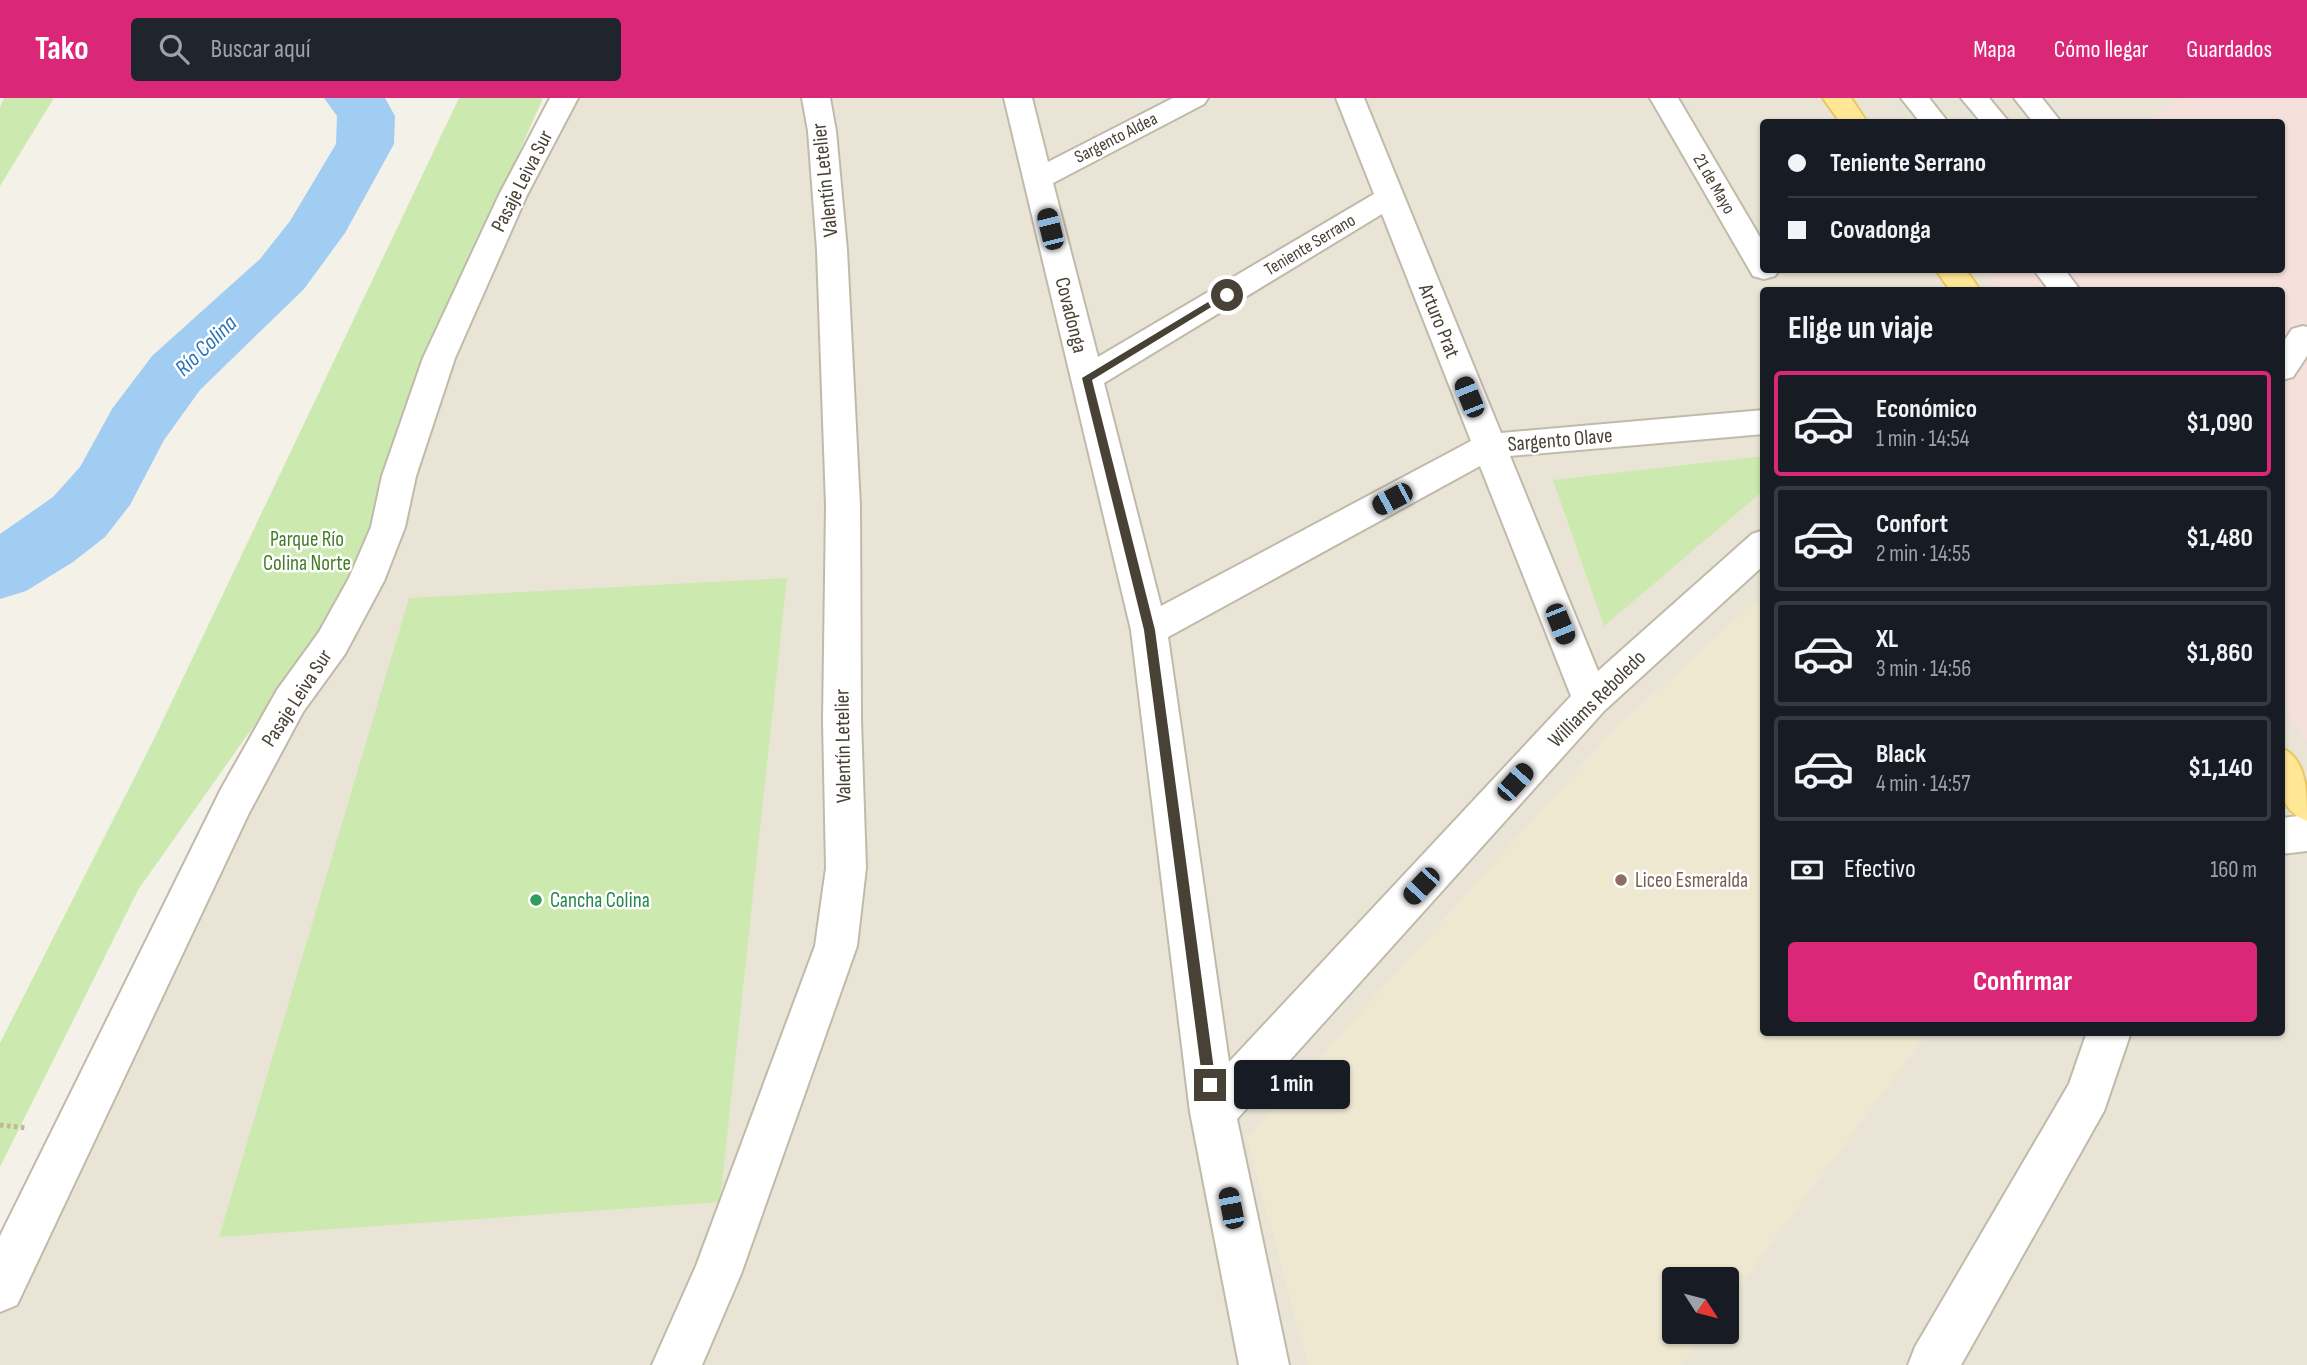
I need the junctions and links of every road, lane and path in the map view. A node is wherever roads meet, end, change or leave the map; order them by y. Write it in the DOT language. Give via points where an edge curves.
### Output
graph roads {
  1 [pos="564,98"];
  2 [pos="816,98"];
  3 [pos="1018,98"];
  4 [pos="1194,98"];
  5 [pos="1350,98"];
  6 [pos="1664,98"];
  7 [pos="1837,98"];
  8 [pos="1915,98"];
  9 [pos="1975,98"];
  10 [pos="2028,98"];
  11 [pos="1851,119"];
  12 [pos="1932,119"];
  13 [pos="1993,119"];
  14 [pos="2045,119"];
  15 [pos="1038,179"];
  16 [pos="1390,197"];
  17 [pos="1760,262"];
  18 [pos="2051,273"];
  19 [pos="2063,287"];
  20 [pos="2303,337"];
  21 [pos="2285,364"];
  22 [pos="1087,378"];
  23 [pos="2285,378"];
  24 [pos="2307,387"];
  25 [pos="1760,422"];
  26 [pos="1489,446"];
  27 [pos="1760,548"];
  28 [pos="1149,630"];
  29 [pos="1591,700"];
  30 [pos="2285,770"];
  31 [pos="2307,803"];
  32 [pos="2307,833"];
  33 [pos="2285,836"];
  34 [pos="2108,1036"];
  35 [pos="1213,1112"];
  36 [pos="0,1288"];
  37 [pos="677,1365"];
  38 [pos="1264,1365"];
  39 [pos="1933,1365"];
  1 -- 36 [label="street, Pasaje Leiva Sur" via="513,195 439,358 399,476 388,527 366,581 332,643 290,701 235,801"];
  2 -- 37 [label="street, Valentín Letelier" via="832,250 843,506 846,868 836,946 717,1274"];
  3 -- 15 [label="street, Covadonga"];
  4 -- 15 [label="street, Sargento Aldea"];
  5 -- 16 [label="street, Arturo Prat"];
  6 -- 17 [label="street, 21 de Mayo"];
  7 -- 11 [label="main road"];
  8 -- 12 [label="street"];
  9 -- 13 [label="street"];
  10 -- 14 [label="street"];
  15 -- 22 [label="street, Covadonga"];
  16 -- 22 [label="street, Teniente Serrano"];
  16 -- 26 [label="street, Arturo Prat"];
  18 -- 19 [label="street"];
  20 -- 21 [label="street"];
  22 -- 28 [label="street, Covadonga"];
  23 -- 24 [label="street"];
  25 -- 26 [label="street, Sargento Olave"];
  26 -- 28 [label="street, Sargento Olave"];
  26 -- 29 [label="street, Arturo Prat"];
  27 -- 29 [label="street, Williams Reboledo"];
  28 -- 35 [label="street, Covadonga"];
  29 -- 35 [label="street, Williams Reboledo"];
  30 -- 31 [label="main road"];
  32 -- 33 [label="street"];
  34 -- 39 [label="street" via="2088,1095"];
  35 -- 38 [label="street, Covadonga"];
}
